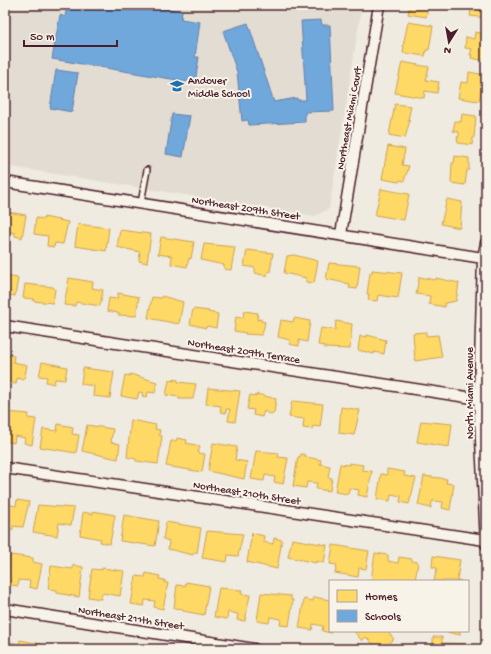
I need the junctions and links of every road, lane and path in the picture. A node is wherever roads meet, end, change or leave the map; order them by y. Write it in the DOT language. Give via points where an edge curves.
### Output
graph roads {
  1 [pos="379,5"];
  2 [pos="147,170"];
  3 [pos="5,182"];
  4 [pos="141,203"];
  5 [pos="341,234"];
  6 [pos="486,243"];
  7 [pos="483,258"];
  8 [pos="5,326"];
  9 [pos="482,399"];
  10 [pos="5,468"];
  11 [pos="485,542"];
  12 [pos="5,609"];
  13 [pos="254,649"];
  1 -- 5 [label="street, Northeast Miami Court"];
  2 -- 4 [label="lane"];
  3 -- 4 [label="street, Northeast 209th Street"];
  4 -- 5 [label="street, Northeast 209th Street"];
  5 -- 7 [label="street, Northeast 209th Street"];
  6 -- 7 [label="street, North Miami Avenue"];
  7 -- 9 [label="street, North Miami Avenue"];
  8 -- 9 [label="street, Northeast 209th Terrace"];
  9 -- 11 [label="street, North Miami Avenue"];
  10 -- 11 [label="street, Northeast 210th Street"];
  12 -- 13 [label="street, Northeast 211th Street"];
}
